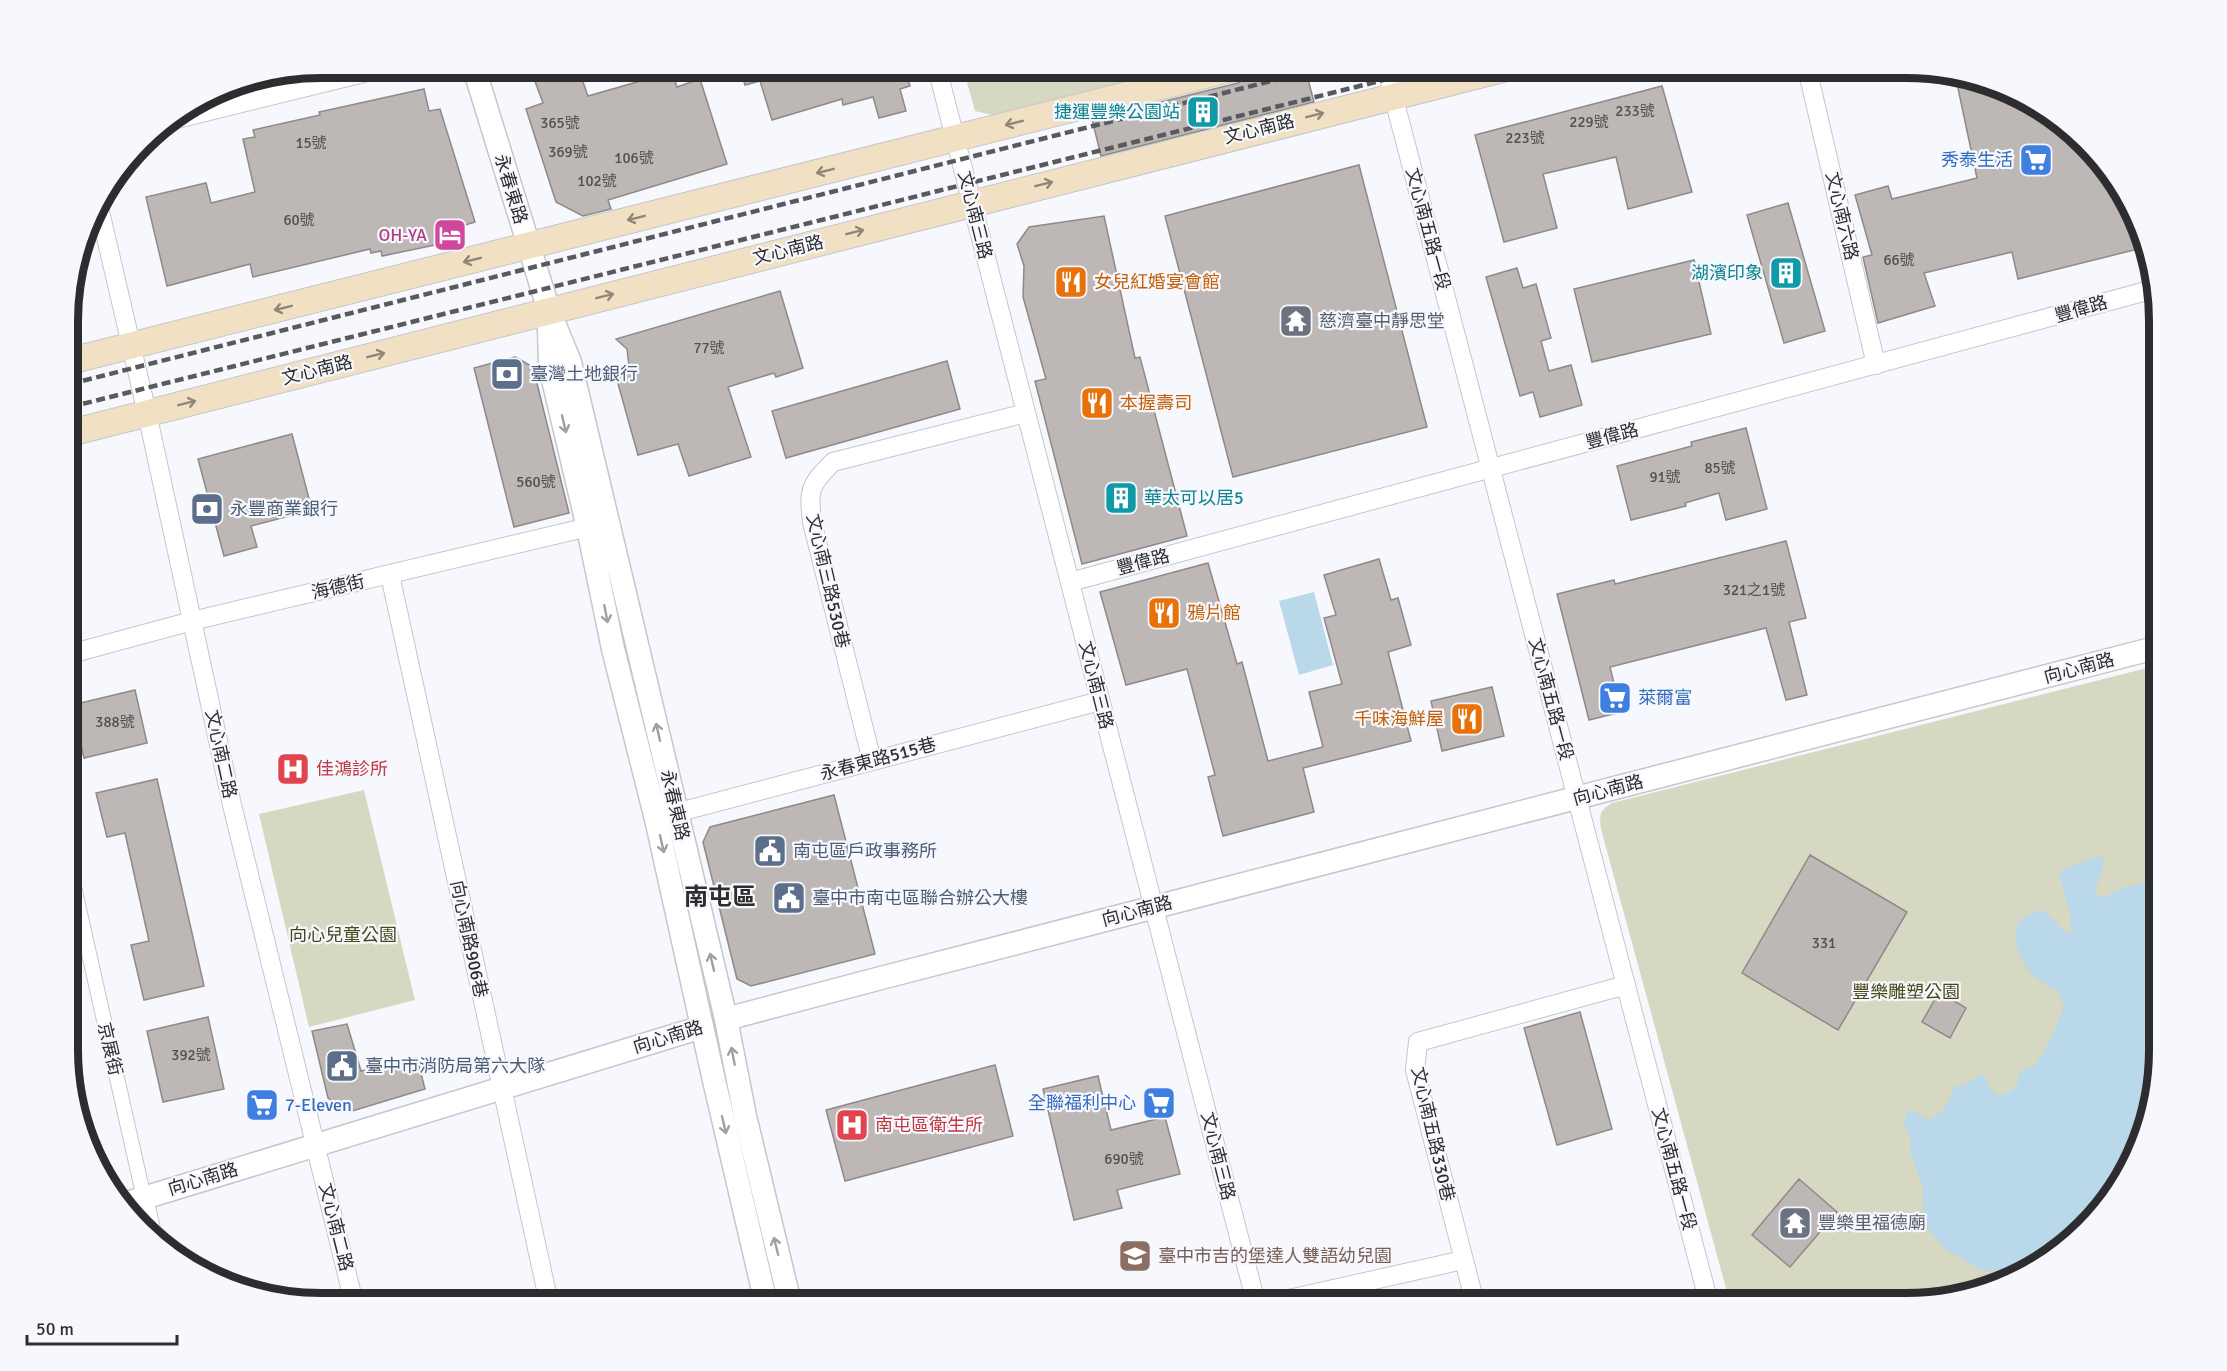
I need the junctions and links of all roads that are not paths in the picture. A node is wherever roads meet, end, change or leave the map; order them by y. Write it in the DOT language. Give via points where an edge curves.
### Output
graph roads {
  1 [pos="343,78"];
  2 [pos="477,78"];
  3 [pos="941,78"];
  4 [pos="1194,78"];
  5 [pos="1390,78"];
  6 [pos="1465,78"];
  7 [pos="1809,78"];
  8 [pos="1393,95"];
  9 [pos="192,115"];
  10 [pos="956,138"];
  11 [pos="972,203"];
  12 [pos="101,217"];
  13 [pos="529,246"];
  14 [pos="2147,290"];
  15 [pos="549,311"];
  16 [pos="131,346"];
  17 [pos="78,359"];
  18 [pos="1876,365"];
  19 [pos="147,413"];
  20 [pos="1026,413"];
  21 [pos="78,431"];
  22 [pos="1490,469"];
  23 [pos="598,525"];
  24 [pos="390,575"];
  25 [pos="1070,582"];
  26 [pos="192,621"];
  27 [pos="2149,650"];
  28 [pos="78,652"];
  29 [pos="1100,701"];
  30 [pos="872,761"];
  31 [pos="1577,798"];
  32 [pos="666,815"];
  33 [pos="1154,907"];
  34 [pos="78,910"];
  35 [pos="1626,985"];
  36 [pos="726,1019"];
  37 [pos="702,1027"];
  38 [pos="502,1088"];
  39 [pos="316,1145"];
  40 [pos="134,1201"];
  41 [pos="142,1215"];
  42 [pos="1463,1260"];
  43 [pos="351,1293"];
  44 [pos="547,1293"];
  45 [pos="764,1293"];
  46 [pos="781,1293"];
  47 [pos="1253,1293"];
  48 [pos="1316,1293"];
  49 [pos="1472,1293"];
  50 [pos="1706,1293"];
  1 -- 9 [label="street"];
  2 -- 13 [label="street, 永春東路"];
  3 -- 10 [label="street, 文心南三路"];
  4 -- 10 [label="main road, one-way"];
  5 -- 8 [label="street, 文心南五路一段"];
  6 -- 8 [label="main road, 文心南路"];
  7 -- 18 [label="street, 文心南六路"];
  11 -- 8 [label="main road, 文心南路, one-way"];
  8 -- 22 [label="street, 文心南五路一段"];
  10 -- 11 [label="street, 文心南三路"];
  10 -- 13 [label="main road, one-way"];
  15 -- 11 [label="main road, 文心南路, one-way"];
  11 -- 20 [label="street, 文心南三路"];
  12 -- 16 [label="street, 文心南二路"];
  13 -- 15 [label="street, 永春東路"];
  13 -- 16 [label="main road, one-way"];
  14 -- 18 [label="street, 豐偉路"];
  19 -- 15 [label="main road, 文心南路, one-way"];
  15 -- 23 [label="street, 永春東路" via="550,367"];
  16 -- 17 [label="main road"];
  16 -- 19 [label="street, 文心南二路"];
  18 -- 22 [label="street, 豐偉路"];
  19 -- 21 [label="main road, 文心南路"];
  19 -- 26 [label="street, 文心南二路"];
  20 -- 25 [label="street, 文心南三路"];
  20 -- 30 [label="street, 文心南三路530巷" via="834,462 816,480 809,498 812,522"];
  22 -- 25 [label="street, 豐偉路"];
  22 -- 31 [label="street, 文心南五路一段"];
  23 -- 24 [label="street, 海德街"];
  23 -- 32 [label="street, 永春東路" via="613,649"];
  24 -- 26 [label="street, 海德街"];
  24 -- 38 [label="street, 向心南路906巷"];
  25 -- 29 [label="street, 文心南三路"];
  26 -- 28 [label="street, 海德街"];
  26 -- 39 [label="street, 文心南二路" via="232,805"];
  27 -- 31 [label="street, 向心南路"];
  29 -- 30 [label="street, 永春東路515巷"];
  29 -- 33 [label="street, 文心南三路"];
  30 -- 32 [label="street, 永春東路515巷"];
  31 -- 33 [label="street, 向心南路"];
  31 -- 35 [label="street, 文心南五路一段"];
  36 -- 32 [label="street, 永春東路, one-way"];
  32 -- 37 [label="street, 永春東路, one-way"];
  33 -- 36 [label="street, 向心南路"];
  33 -- 47 [label="street, 文心南三路"];
  34 -- 40 [label="street, 京展街"];
  35 -- 42 [label="street, 文心南五路330巷" via="1418,1042 1415,1070"];
  35 -- 50 [label="street, 文心南五路一段"];
  36 -- 37 [label="street, 向心南路"];
  46 -- 36 [label="street, 永春東路, one-way"];
  37 -- 38 [label="street, 向心南路"];
  37 -- 45 [label="street, 永春東路, one-way"];
  38 -- 39 [label="street, 向心南路"];
  38 -- 44 [label="street, 向心南路906巷"];
  39 -- 40 [label="street, 向心南路"];
  39 -- 43 [label="street, 文心南二路"];
  40 -- 41 [label="street, 京展街"];
  42 -- 48 [label="street"];
  42 -- 49 [label="street"];
}
